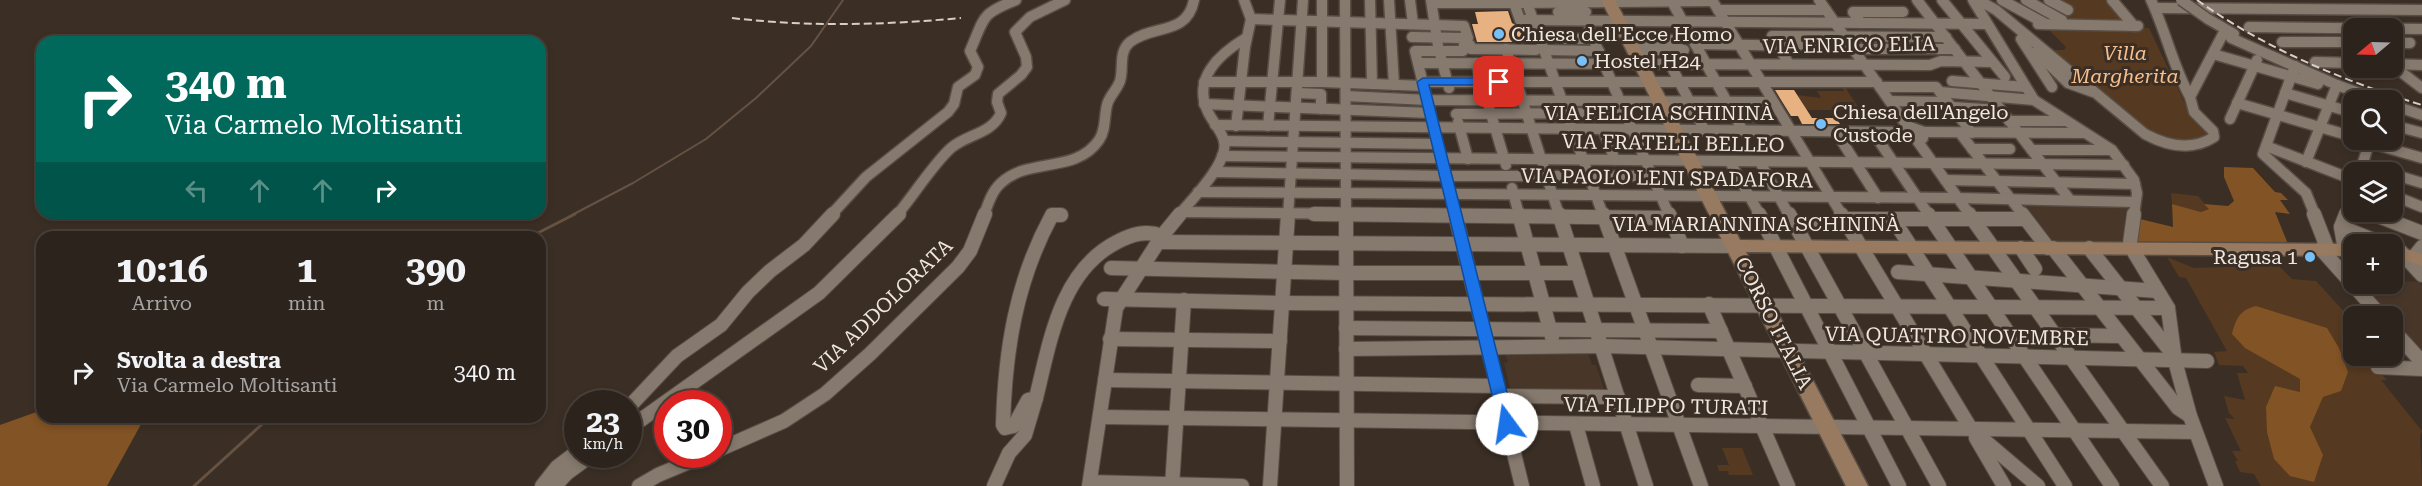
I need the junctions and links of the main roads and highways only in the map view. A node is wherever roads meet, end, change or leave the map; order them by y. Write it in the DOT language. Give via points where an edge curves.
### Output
graph roads {
  1 [pos="1608,1"];
  2 [pos="1734,246"];
  3 [pos="2337,250"];
  4 [pos="1857,486"];
  1 -- 2 [label="main road, CORSO ITALIA"];
  2 -- 3 [label="main road, VIA MARIANNINA SCHININÀ"];
  2 -- 4 [label="main road, CORSO ITALIA"];
}
